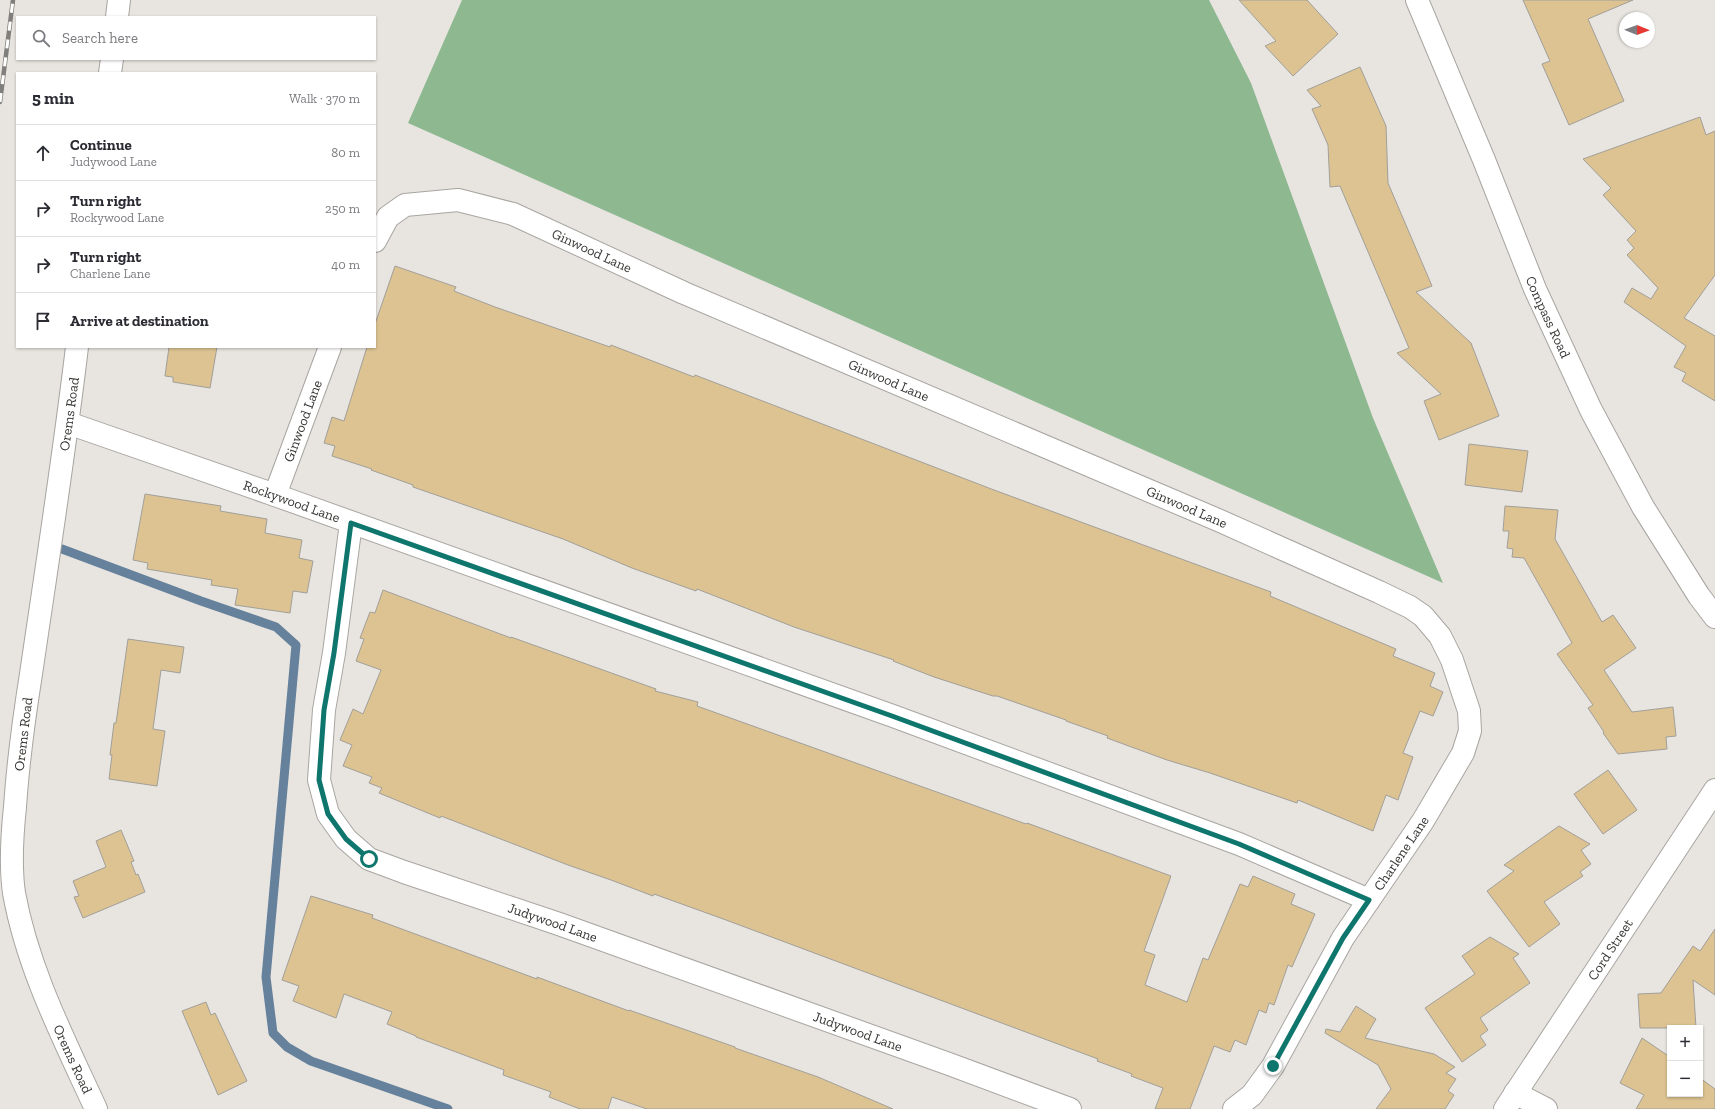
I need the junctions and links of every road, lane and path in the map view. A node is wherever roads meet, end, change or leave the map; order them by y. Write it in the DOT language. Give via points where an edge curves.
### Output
graph roads {
  1 [pos="119,0"];
  2 [pos="1418,0"];
  3 [pos="117,16"];
  4 [pos="112,60"];
  5 [pos="110,72"];
  6 [pos="376,239"];
  7 [pos="77,348"];
  8 [pos="330,348"];
  9 [pos="68,423"];
  10 [pos="275,495"];
  11 [pos="351,523"];
  12 [pos="1410,607"];
  13 [pos="1715,617"];
  14 [pos="1715,790"];
  15 [pos="1369,900"];
  16 [pos="1510,1101"];
  17 [pos="96,1109"];
  18 [pos="1070,1109"];
  19 [pos="1234,1109"];
  20 [pos="1546,1109"];
  1 -- 3 [label="street"];
  2 -- 13 [label="street, Compass Road" via="1535,289 1591,410 1643,508"];
  4 -- 5 [label="street"];
  6 -- 12 [label="street, Ginwood Lane" via="388,217 405,205 458,200 513,214 684,293 1218,520"];
  7 -- 9 [label="street, Orems Road"];
  8 -- 10 [label="street, Ginwood Lane"];
  9 -- 10 [label="street, Rockywood Lane"];
  9 -- 17 [label="street, Orems Road" via="26,707 16,787 12,865 14,891 23,934 40,986"];
  10 -- 11 [label="street, Rockywood Lane"];
  11 -- 15 [label="street, Rockywood Lane" via="892,716 1217,836"];
  11 -- 18 [label="street, Judywood Lane" via="324,710 319,780 328,814 346,839 369,859 589,935"];
  12 -- 15 [label="street, Charlene Lane" via="1434,627 1452,660 1469,711 1470,732 1451,776"];
  14 -- 16 [label="street, Cord Street"];
  15 -- 19 [label="street, Charlene Lane" via="1343,938 1273,1066 1252,1095"];
  16 -- 20 [label="street"];
}
